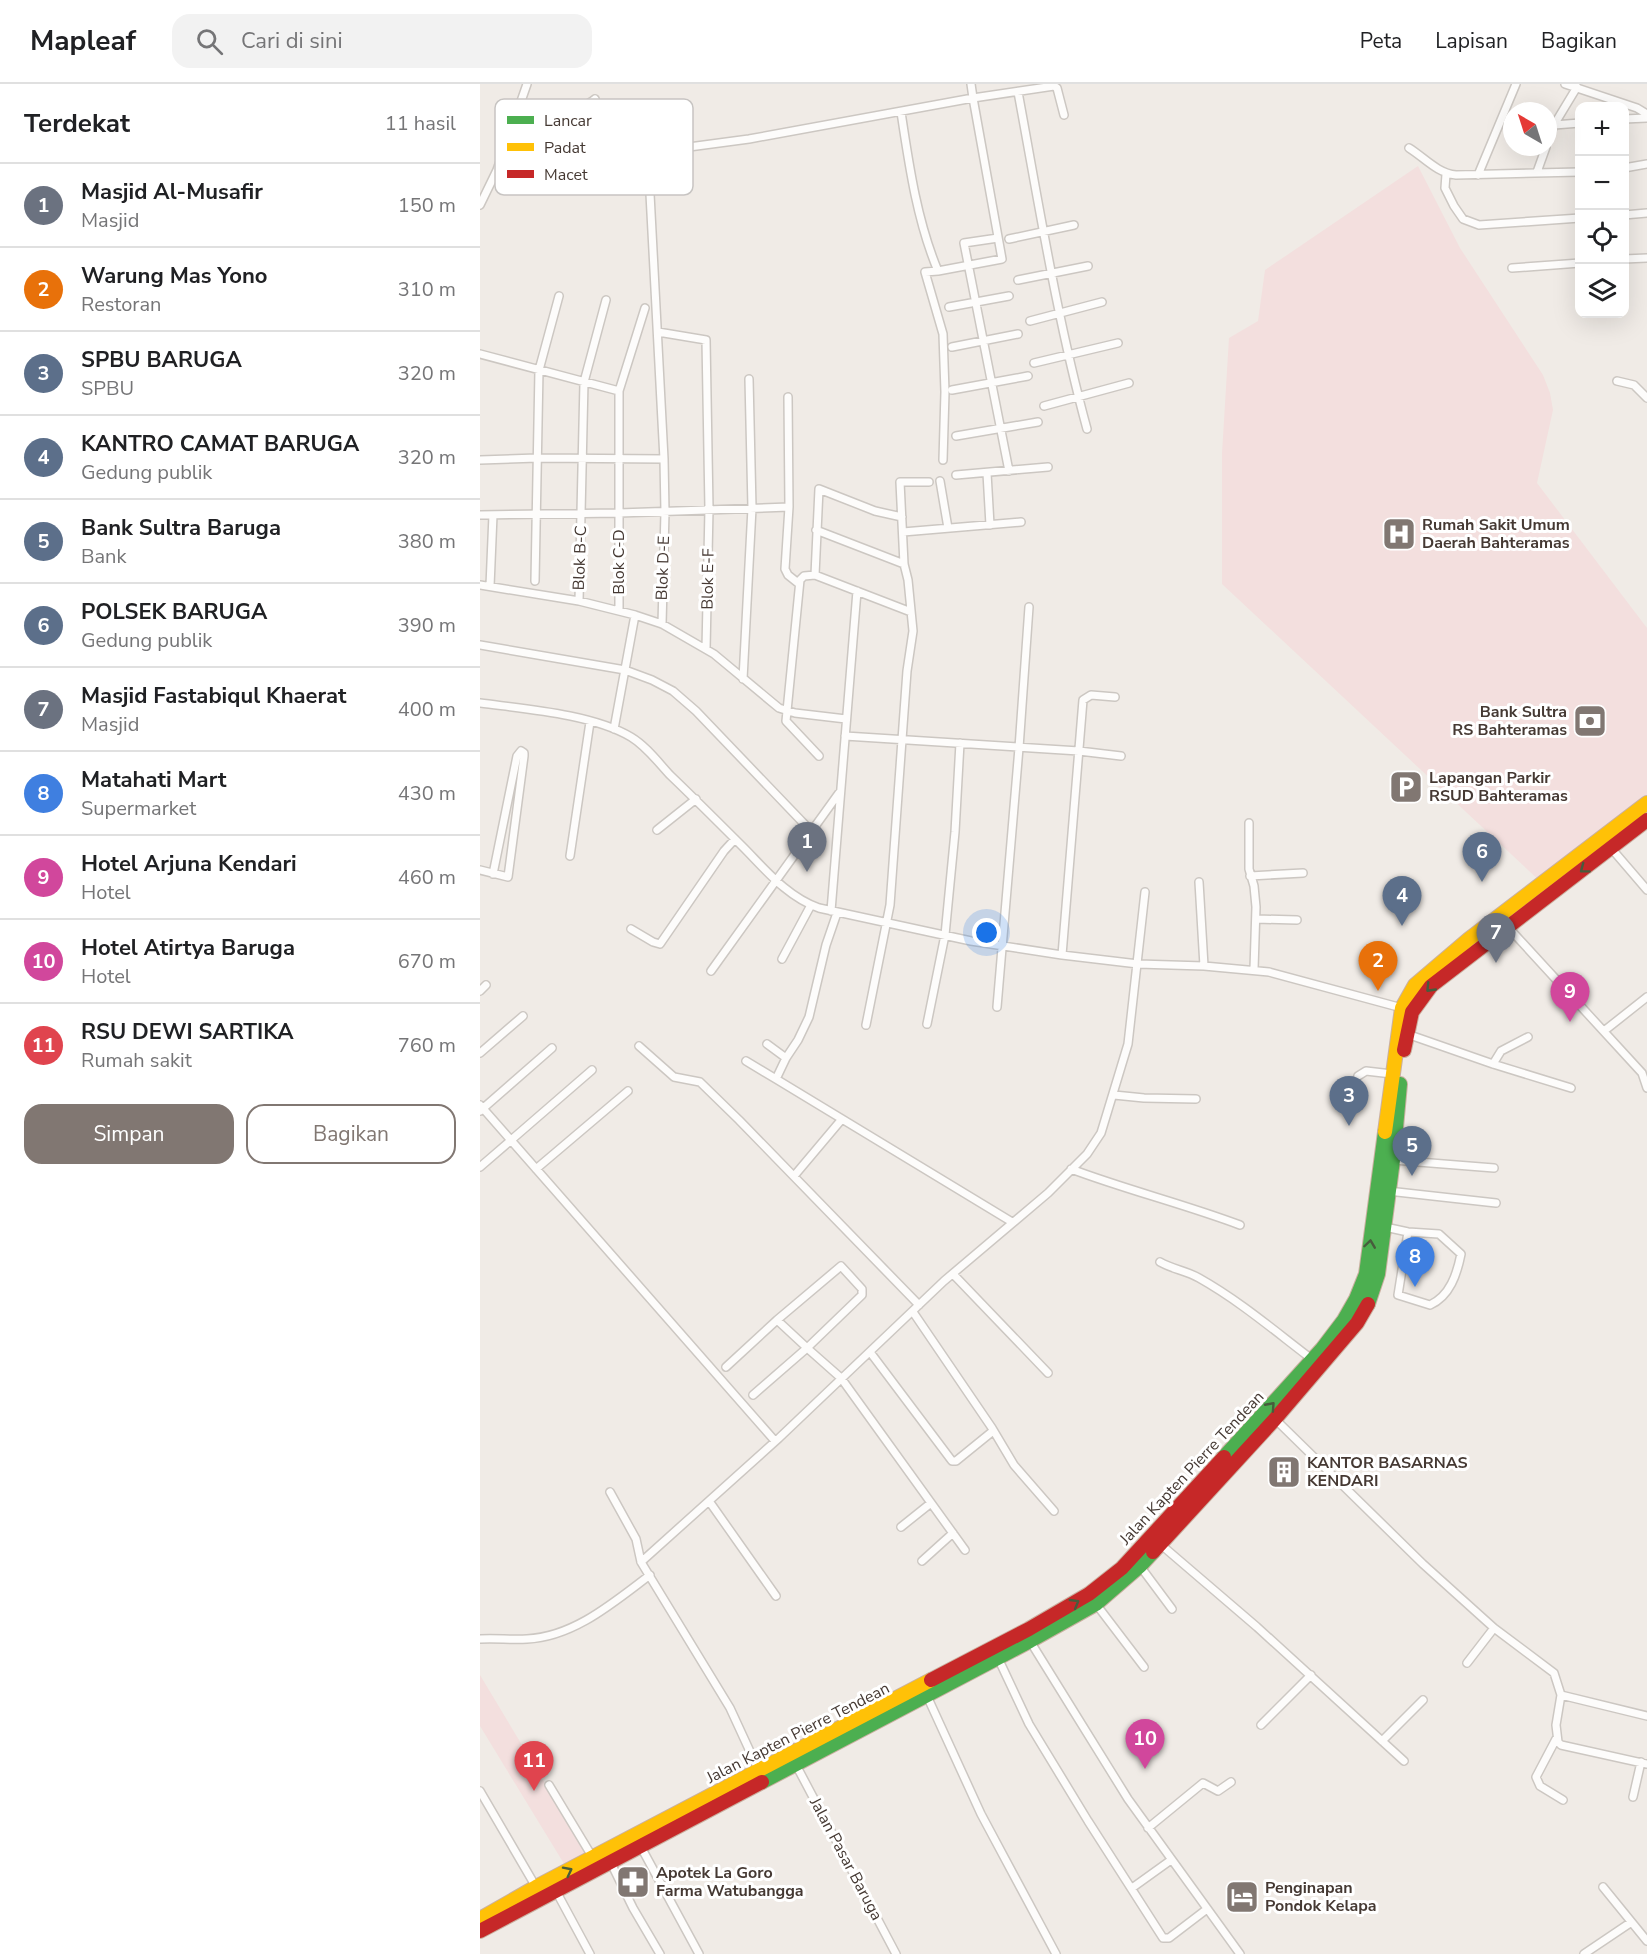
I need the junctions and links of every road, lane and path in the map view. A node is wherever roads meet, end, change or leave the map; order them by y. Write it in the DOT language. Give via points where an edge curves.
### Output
graph roads {
  1 [pos="527,84"];
  2 [pos="971,84"];
  3 [pos="1516,84"];
  4 [pos="1565,84"];
  5 [pos="1577,87"];
  6 [pos="1018,92"];
  7 [pos="973,98"];
  8 [pos="522,99"];
  9 [pos="901,112"];
  10 [pos="1064,115"];
  11 [pos="1647,116"];
  12 [pos="1629,118"];
  13 [pos="1557,120"];
  14 [pos="1575,123"];
  15 [pos="1557,125"];
  16 [pos="693,146"];
  17 [pos="1409,148"];
  18 [pos="1543,156"];
  19 [pos="1647,164"];
  20 [pos="1629,167"];
  21 [pos="1537,172"];
  22 [pos="1575,172"];
  23 [pos="495,174"];
  24 [pos="1446,174"];
  25 [pos="1478,176"];
  26 [pos="650,195"];
  27 [pos="480,205"];
  28 [pos="1647,213"];
  29 [pos="1629,215"];
  30 [pos="1575,218"];
  31 [pos="1074,225"];
  32 [pos="1044,231"];
  33 [pos="998,238"];
  34 [pos="1010,239"];
  35 [pos="1647,258"];
  36 [pos="1629,259"];
  37 [pos="1575,263"];
  38 [pos="967,265"];
  39 [pos="1088,266"];
  40 [pos="1512,268"];
  41 [pos="938,271"];
  42 [pos="1052,273"];
  43 [pos="1018,280"];
  44 [pos="560,296"];
  45 [pos="1010,296"];
  46 [pos="606,300"];
  47 [pos="1102,302"];
  48 [pos="974,303"];
  49 [pos="949,307"];
  50 [pos="645,308"];
  51 [pos="1060,314"];
  52 [pos="1030,321"];
  53 [pos="658,332"];
  54 [pos="1018,334"];
  55 [pos="982,341"];
  56 [pos="1118,343"];
  57 [pos="951,347"];
  58 [pos="480,354"];
  59 [pos="1069,354"];
  60 [pos="1034,363"];
  61 [pos="539,370"];
  62 [pos="1028,376"];
  63 [pos="749,380"];
  64 [pos="1617,381"];
  65 [pos="584,382"];
  66 [pos="991,383"];
  67 [pos="1129,383"];
  68 [pos="952,390"];
  69 [pos="619,392"];
  70 [pos="788,397"];
  71 [pos="1078,397"];
  72 [pos="1647,398"];
  73 [pos="1044,406"];
  74 [pos="1038,422"];
  75 [pos="1000,428"];
  76 [pos="1087,429"];
  77 [pos="956,436"];
  78 [pos="537,458"];
  79 [pos="581,459"];
  80 [pos="664,459"];
  81 [pos="480,460"];
  82 [pos="620,460"];
  83 [pos="943,460"];
  84 [pos="1048,467"];
  85 [pos="1009,471"];
  86 [pos="987,472"];
  87 [pos="956,475"];
  88 [pos="940,481"];
  89 [pos="929,482"];
  90 [pos="789,507"];
  91 [pos="752,508"];
  92 [pos="709,509"];
  93 [pos="665,512"];
  94 [pos="619,513"];
  95 [pos="538,514"];
  96 [pos="582,514"];
  97 [pos="480,515"];
  98 [pos="493,515"];
  99 [pos="902,517"];
  100 [pos="1021,522"];
  101 [pos="990,525"];
  102 [pos="948,528"];
  103 [pos="816,530"];
  104 [pos="903,531"];
  105 [pos="904,564"];
  106 [pos="815,575"];
  107 [pos="535,581"];
  108 [pos="798,583"];
  109 [pos="480,585"];
  110 [pos="490,586"];
  111 [pos="857,591"];
  112 [pos="579,601"];
  113 [pos="1029,607"];
  114 [pos="619,610"];
  115 [pos="911,612"];
  116 [pos="635,615"];
  117 [pos="662,624"];
  118 [pos="480,645"];
  119 [pos="706,649"];
  120 [pos="625,670"];
  121 [pos="743,678"];
  122 [pos="1115,697"];
  123 [pos="480,703"];
  124 [pos="786,711"];
  125 [pos="846,718"];
  126 [pos="590,722"];
  127 [pos="614,729"];
  128 [pos="845,736"];
  129 [pos="903,740"];
  130 [pos="960,743"];
  131 [pos="1019,748"];
  132 [pos="1079,751"];
  133 [pos="819,756"];
  134 [pos="1121,756"];
  135 [pos="839,793"];
  136 [pos="696,799"];
  137 [pos="1647,803"];
  138 [pos="1647,820"];
  139 [pos="1249,824"];
  140 [pos="657,830"];
  141 [pos="811,831"];
  142 [pos="735,839"];
  143 [pos="1611,848"];
  144 [pos="570,856"];
  145 [pos="480,870"];
  146 [pos="1303,873"];
  147 [pos="493,874"];
  148 [pos="1250,876"];
  149 [pos="1558,879"];
  150 [pos="776,881"];
  151 [pos="1199,882"];
  152 [pos="1647,890"];
  153 [pos="1145,892"];
  154 [pos="811,905"];
  155 [pos="834,912"];
  156 [pos="1256,919"];
  157 [pos="1298,920"];
  158 [pos="888,923"];
  159 [pos="1507,926"];
  160 [pos="631,929"];
  161 [pos="945,935"];
  162 [pos="1002,946"];
  163 [pos="1062,955"];
  164 [pos="782,959"];
  165 [pos="1138,964"];
  166 [pos="1204,966"];
  167 [pos="1254,969"];
  168 [pos="711,971"];
  169 [pos="486,985"];
  170 [pos="480,991"];
  171 [pos="1647,997"];
  172 [pos="997,1007"];
  173 [pos="1402,1008"];
  174 [pos="523,1016"];
  175 [pos="927,1024"];
  176 [pos="866,1025"];
  177 [pos="1604,1031"];
  178 [pos="1407,1034"];
  179 [pos="1528,1037"];
  180 [pos="767,1044"];
  181 [pos="639,1046"];
  182 [pos="552,1048"];
  183 [pos="480,1053"];
  184 [pos="786,1058"];
  185 [pos="746,1062"];
  186 [pos="1493,1064"];
  187 [pos="592,1070"];
  188 [pos="1392,1074"];
  189 [pos="1358,1076"];
  190 [pos="776,1078"];
  191 [pos="1571,1088"];
  192 [pos="1647,1088"];
  193 [pos="628,1091"];
  194 [pos="1114,1095"];
  195 [pos="1196,1100"];
  196 [pos="481,1108"];
  197 [pos="842,1119"];
  198 [pos="1389,1138"];
  199 [pos="511,1141"];
  200 [pos="1393,1160"];
  201 [pos="480,1167"];
  202 [pos="1494,1168"];
  203 [pos="536,1169"];
  204 [pos="1071,1169"];
  205 [pos="794,1176"];
  206 [pos="1388,1191"];
  207 [pos="1496,1203"];
  208 [pos="1012,1222"];
  209 [pos="1240,1225"];
  210 [pos="1385,1227"];
  211 [pos="1408,1232"];
  212 [pos="1160,1262"];
  213 [pos="953,1274"];
  214 [pos="919,1305"];
  215 [pos="913,1311"];
  216 [pos="777,1320"];
  217 [pos="807,1348"];
  218 [pos="870,1352"];
  219 [pos="1313,1360"];
  220 [pos="726,1367"];
  221 [pos="1048,1373"];
  222 [pos="841,1378"];
  223 [pos="753,1395"];
  224 [pos="1275,1419"];
  225 [pos="993,1431"];
  226 [pos="775,1441"];
  227 [pos="1233,1456"];
  228 [pos="610,1492"];
  229 [pos="710,1501"];
  230 [pos="931,1503"];
  231 [pos="1054,1511"];
  232 [pos="901,1527"];
  233 [pos="953,1533"];
  234 [pos="1159,1543"];
  235 [pos="965,1550"];
  236 [pos="922,1561"];
  237 [pos="642,1562"];
  238 [pos="1140,1566"];
  239 [pos="650,1575"];
  240 [pos="776,1596"];
  241 [pos="1096,1604"];
  242 [pos="1172,1609"];
  243 [pos="1494,1628"];
  244 [pos="480,1639"];
  245 [pos="1030,1641"];
  246 [pos="998,1658"];
  247 [pos="1467,1663"];
  248 [pos="1144,1667"];
  249 [pos="1311,1675"];
  250 [pos="1561,1695"];
  251 [pos="927,1696"];
  252 [pos="1423,1701"];
  253 [pos="1647,1716"];
  254 [pos="1261,1725"];
  255 [pos="1556,1738"];
  256 [pos="1382,1741"];
  257 [pos="793,1760"];
  258 [pos="1404,1761"];
  259 [pos="1644,1763"];
  260 [pos="759,1771"];
  261 [pos="1231,1782"];
  262 [pos="549,1785"];
  263 [pos="480,1791"];
  264 [pos="1633,1797"];
  265 [pos="1563,1800"];
  266 [pos="1148,1828"];
  267 [pos="641,1847"];
  268 [pos="593,1858"];
  269 [pos="1171,1860"];
  270 [pos="611,1863"];
  271 [pos="536,1887"];
  272 [pos="1603,1887"];
  273 [pos="1132,1888"];
  274 [pos="556,1891"];
  275 [pos="1207,1910"];
  276 [pos="480,1919"];
  277 [pos="1630,1923"];
  278 [pos="480,1930"];
  279 [pos="1647,1941"];
  280 [pos="590,1954"];
  281 [pos="660,1954"];
  282 [pos="699,1954"];
  283 [pos="896,1954"];
  284 [pos="1056,1954"];
  285 [pos="1240,1954"];
  286 [pos="1584,1954"];
  1 -- 8 [label="street"];
  2 -- 7 [label="street"];
  3 -- 25 [label="street"];
  4 -- 5 [label="street"];
  5 -- 11 [label="street" via="1637,108"];
  5 -- 13 [label="street"];
  6 -- 7 [label="street"];
  6 -- 10 [label="street" via="1054,86"];
  6 -- 32 [label="street"];
  7 -- 9 [label="street"];
  7 -- 33 [label="street"];
  9 -- 16 [label="street"];
  9 -- 41 [label="street" via="920,215"];
  11 -- 12 [label="street"];
  14 -- 15 [label="street"];
  17 -- 24 [label="street"];
  18 -- 21 [label="street"];
  19 -- 20 [label="street"];
  21 -- 22 [label="street"];
  21 -- 25 [label="street"];
  23 -- 27 [label="street"];
  24 -- 25 [label="street"];
  24 -- 30 [label="street" via="1445,189 1454,206 1463,219 1479,225"];
  26 -- 53 [label="street, Blok D-E"];
  28 -- 29 [label="street"];
  31 -- 32 [label="street"];
  32 -- 34 [label="street"];
  32 -- 42 [label="street"];
  33 -- 38 [label="street" via="964,243"];
  33 -- 38 [label="street" via="1002,259"];
  35 -- 36 [label="street"];
  37 -- 40 [label="street"];
  38 -- 41 [label="street"];
  38 -- 48 [label="street"];
  39 -- 42 [label="street"];
  41 -- 83 [label="street" via="925,272 943,334"];
  42 -- 43 [label="street"];
  42 -- 51 [label="street"];
  44 -- 61 [label="street"];
  45 -- 48 [label="street"];
  46 -- 65 [label="street, Blok B-C"];
  47 -- 51 [label="street"];
  48 -- 49 [label="street"];
  48 -- 55 [label="street"];
  50 -- 69 [label="street, Blok C-D"];
  51 -- 52 [label="street"];
  51 -- 59 [label="street"];
  53 -- 80 [label="street, Blok D-E"];
  53 -- 92 [label="street, Blok E-F" via="706,340"];
  54 -- 55 [label="street"];
  55 -- 57 [label="street"];
  55 -- 66 [label="street"];
  56 -- 59 [label="street"];
  58 -- 61 [label="street"];
  59 -- 60 [label="street"];
  59 -- 71 [label="street"];
  61 -- 65 [label="street"];
  61 -- 78 [label="street"];
  62 -- 66 [label="street"];
  63 -- 91 [label="street"];
  64 -- 72 [label="street" via="1634,385"];
  65 -- 69 [label="street"];
  65 -- 79 [label="street, Blok B-C"];
  66 -- 68 [label="street"];
  66 -- 75 [label="street"];
  67 -- 71 [label="street"];
  69 -- 82 [label="street, Blok C-D"];
  70 -- 90 [label="street"];
  71 -- 73 [label="street"];
  71 -- 76 [label="street"];
  74 -- 75 [label="street"];
  75 -- 77 [label="street"];
  75 -- 85 [label="street"];
  78 -- 79 [label="street"];
  78 -- 81 [label="street"];
  78 -- 95 [label="street"];
  79 -- 82 [label="street"];
  79 -- 96 [label="street, Blok B-C"];
  80 -- 82 [label="street"];
  80 -- 93 [label="street, Blok D-E"];
  82 -- 94 [label="street, Blok C-D"];
  84 -- 85 [label="street"];
  85 -- 86 [label="street"];
  86 -- 87 [label="street"];
  86 -- 101 [label="street"];
  88 -- 102 [label="street"];
  89 -- 99 [label="street" via="900,482"];
  90 -- 91 [label="street"];
  90 -- 108 [label="street" via="785,569"];
  91 -- 92 [label="street"];
  91 -- 121 [label="street"];
  92 -- 93 [label="street"];
  92 -- 119 [label="street, Blok E-F"];
  93 -- 94 [label="street"];
  93 -- 117 [label="street, Blok D-E"];
  94 -- 96 [label="street"];
  94 -- 114 [label="street, Blok C-D"];
  95 -- 96 [label="street"];
  95 -- 98 [label="street"];
  95 -- 107 [label="street"];
  96 -- 112 [label="street, Blok B-C"];
  97 -- 98 [label="street"];
  98 -- 110 [label="street"];
  99 -- 103 [label="street" via="819,489"];
  99 -- 104 [label="street"];
  100 -- 101 [label="street"];
  101 -- 102 [label="street"];
  102 -- 104 [label="street"];
  103 -- 105 [label="street"];
  103 -- 106 [label="street"];
  104 -- 105 [label="street"];
  105 -- 115 [label="street"];
  106 -- 108 [label="street" via="804,576"];
  106 -- 111 [label="street"];
  108 -- 124 [label="street"];
  109 -- 110 [label="street"];
  110 -- 112 [label="street"];
  111 -- 115 [label="street"];
  111 -- 125 [label="street"];
  112 -- 114 [label="street"];
  113 -- 131 [label="street"];
  114 -- 116 [label="street"];
  115 -- 129 [label="street" via="913,631"];
  116 -- 117 [label="street"];
  116 -- 120 [label="street"];
  117 -- 119 [label="street"];
  118 -- 120 [label="street"];
  119 -- 121 [label="street"];
  120 -- 127 [label="street"];
  120 -- 141 [label="street" via="679,696"];
  121 -- 124 [label="street"];
  122 -- 132 [label="street" via="1091,695 1083,700"];
  123 -- 126 [label="street"];
  124 -- 125 [label="street"];
  124 -- 133 [label="street" via="788,725"];
  125 -- 128 [label="street"];
  126 -- 127 [label="street"];
  126 -- 144 [label="street"];
  127 -- 136 [label="street" via="641,744"];
  128 -- 129 [label="street"];
  128 -- 135 [label="street"];
  129 -- 130 [label="street"];
  129 -- 158 [label="street"];
  130 -- 131 [label="street"];
  130 -- 161 [label="street"];
  131 -- 132 [label="street"];
  131 -- 162 [label="street"];
  132 -- 134 [label="street"];
  132 -- 163 [label="street"];
  135 -- 141 [label="street"];
  135 -- 155 [label="street"];
  136 -- 140 [label="street"];
  136 -- 142 [label="street"];
  137 -- 149 [label="highway, Jalan Kapten Pierre Tendean"];
  138 -- 143 [label="highway, Jalan Kapten Pierre Tendean"];
  139 -- 148 [label="street"];
  141 -- 150 [label="street"];
  142 -- 150 [label="street"];
  142 -- 160 [label="street" via="660,944"];
  143 -- 149 [label="highway, Jalan Kapten Pierre Tendean, one-way"];
  143 -- 152 [label="street"];
  145 -- 147 [label="street"];
  146 -- 148 [label="street"];
  147 -- 147 [label="street" via="508,877 524,756 521,751"];
  148 -- 156 [label="street"];
  149 -- 159 [label="highway, Jalan Kapten Pierre Tendean"];
  149 -- 173 [label="highway, Jalan Kapten Pierre Tendean" via="1469,939 1415,985"];
  150 -- 154 [label="street"];
  150 -- 168 [label="street"];
  151 -- 166 [label="street"];
  153 -- 165 [label="street"];
  154 -- 155 [label="street"];
  154 -- 164 [label="street"];
  155 -- 158 [label="street"];
  155 -- 184 [label="street" via="809,1017"];
  156 -- 157 [label="street"];
  156 -- 167 [label="street"];
  158 -- 161 [label="street"];
  158 -- 176 [label="street"];
  159 -- 177 [label="street"];
  159 -- 178 [label="highway, Jalan Kapten Pierre Tendean, one-way" via="1431,986 1412,1012"];
  161 -- 162 [label="street"];
  161 -- 175 [label="street"];
  162 -- 163 [label="street"];
  162 -- 172 [label="street"];
  163 -- 165 [label="street"];
  165 -- 166 [label="street"];
  165 -- 194 [label="street" via="1128,1044"];
  166 -- 167 [label="street"];
  167 -- 173 [label="street"];
  169 -- 170 [label="street"];
  171 -- 177 [label="street"];
  173 -- 188 [label="highway, Jalan Kapten Pierre Tendean"];
  174 -- 183 [label="street"];
  177 -- 192 [label="street" via="1642,1073"];
  178 -- 186 [label="street"];
  178 -- 198 [label="highway, Jalan Kapten Pierre Tendean"];
  179 -- 186 [label="street" via="1501,1051"];
  180 -- 184 [label="street"];
  181 -- 205 [label="street" via="674,1077 700,1082"];
  182 -- 196 [label="street"];
  184 -- 190 [label="street"];
  185 -- 190 [label="street"];
  186 -- 191 [label="street"];
  187 -- 199 [label="street"];
  188 -- 189 [label="street" via="1366,1071"];
  188 -- 198 [label="highway, Jalan Kapten Pierre Tendean"];
  190 -- 197 [label="street"];
  193 -- 203 [label="street"];
  194 -- 195 [label="street"];
  194 -- 204 [label="street" via="1098,1140"];
  196 -- 199 [label="street"];
  197 -- 205 [label="street"];
  197 -- 208 [label="street"];
  198 -- 200 [label="highway, Jalan Kapten Pierre Tendean"];
  219 -- 198 [label="highway, Jalan Kapten Pierre Tendean, one-way" via="1359,1297"];
  199 -- 201 [label="street"];
  199 -- 203 [label="street"];
  200 -- 202 [label="street"];
  200 -- 206 [label="highway, Jalan Kapten Pierre Tendean"];
  203 -- 226 [label="street"];
  204 -- 208 [label="street"];
  204 -- 209 [label="street"];
  205 -- 214 [label="street"];
  206 -- 207 [label="street"];
  206 -- 210 [label="highway, Jalan Kapten Pierre Tendean"];
  208 -- 213 [label="street"];
  210 -- 211 [label="street"];
  210 -- 224 [label="highway, Jalan Kapten Pierre Tendean" via="1378,1274 1366,1309"];
  211 -- 211 [label="street" via="1398,1295 1430,1305 1443,1297 1461,1254 1441,1235"];
  212 -- 219 [label="street" via="1197,1277"];
  213 -- 214 [label="street"];
  213 -- 221 [label="street"];
  214 -- 215 [label="street"];
  215 -- 218 [label="street"];
  215 -- 225 [label="street"];
  216 -- 217 [label="street"];
  216 -- 217 [label="street" via="839,1266 844,1268 862,1289 862,1295"];
  216 -- 220 [label="street"];
  217 -- 222 [label="street"];
  217 -- 223 [label="street"];
  218 -- 222 [label="street"];
  218 -- 225 [label="street" via="952,1461"];
  227 -- 219 [label="highway, Jalan Kapten Pierre Tendean, one-way"];
  222 -- 226 [label="street"];
  222 -- 230 [label="street"];
  224 -- 227 [label="highway, Jalan Kapten Pierre Tendean"];
  224 -- 243 [label="street"];
  225 -- 231 [label="street" via="1014,1465"];
  226 -- 229 [label="street"];
  227 -- 234 [label="highway, Jalan Kapten Pierre Tendean"];
  257 -- 227 [label="highway, Jalan Kapten Pierre Tendean, one-way" via="1089,1594 1122,1568"];
  228 -- 237 [label="street" via="636,1539"];
  229 -- 237 [label="street"];
  229 -- 240 [label="street"];
  230 -- 232 [label="street"];
  230 -- 233 [label="street"];
  233 -- 235 [label="street"];
  233 -- 236 [label="street"];
  234 -- 238 [label="highway, Jalan Kapten Pierre Tendean"];
  234 -- 249 [label="street"];
  237 -- 239 [label="street"];
  238 -- 241 [label="highway, Jalan Kapten Pierre Tendean"];
  238 -- 242 [label="street"];
  239 -- 244 [label="street" via="600,1611 556,1634 528,1639"];
  239 -- 260 [label="street" via="730,1708"];
  241 -- 245 [label="highway, Jalan Kapten Pierre Tendean"];
  241 -- 248 [label="street"];
  243 -- 247 [label="street"];
  243 -- 250 [label="street" via="1554,1673"];
  245 -- 246 [label="highway, Jalan Kapten Pierre Tendean"];
  245 -- 266 [label="street"];
  246 -- 251 [label="highway, Jalan Kapten Pierre Tendean"];
  246 -- 273 [label="street" via="1029,1724"];
  249 -- 254 [label="street"];
  249 -- 256 [label="street"];
  250 -- 253 [label="street"];
  250 -- 255 [label="street"];
  251 -- 257 [label="highway, Jalan Kapten Pierre Tendean"];
  251 -- 284 [label="street" via="981,1814"];
  252 -- 256 [label="street"];
  255 -- 259 [label="street" via="1562,1745"];
  255 -- 265 [label="street" via="1536,1777 1540,1786"];
  256 -- 258 [label="street"];
  257 -- 260 [label="highway, Jalan Kapten Pierre Tendean"];
  257 -- 267 [label="highway, Jalan Kapten Pierre Tendean"];
  257 -- 283 [label="street, Jalan Pasar Baruga"];
  259 -- 264 [label="street"];
  260 -- 268 [label="highway, Jalan Kapten Pierre Tendean"];
  261 -- 266 [label="street" via="1218,1791 1203,1783"];
  262 -- 268 [label="street"];
  263 -- 271 [label="street"];
  266 -- 269 [label="street"];
  267 -- 270 [label="highway, Jalan Kapten Pierre Tendean"];
  267 -- 282 [label="street"];
  271 -- 268 [label="highway, Jalan Kapten Pierre Tendean, one-way"];
  269 -- 273 [label="street"];
  269 -- 275 [label="street"];
  270 -- 274 [label="highway, Jalan Kapten Pierre Tendean"];
  270 -- 281 [label="street"];
  271 -- 276 [label="highway, Jalan Kapten Pierre Tendean"];
  272 -- 277 [label="street"];
  273 -- 275 [label="street" via="1166,1939"];
  274 -- 278 [label="highway, Jalan Kapten Pierre Tendean"];
  274 -- 280 [label="street"];
  275 -- 285 [label="street"];
  277 -- 279 [label="street"];
  277 -- 286 [label="street"];
}
